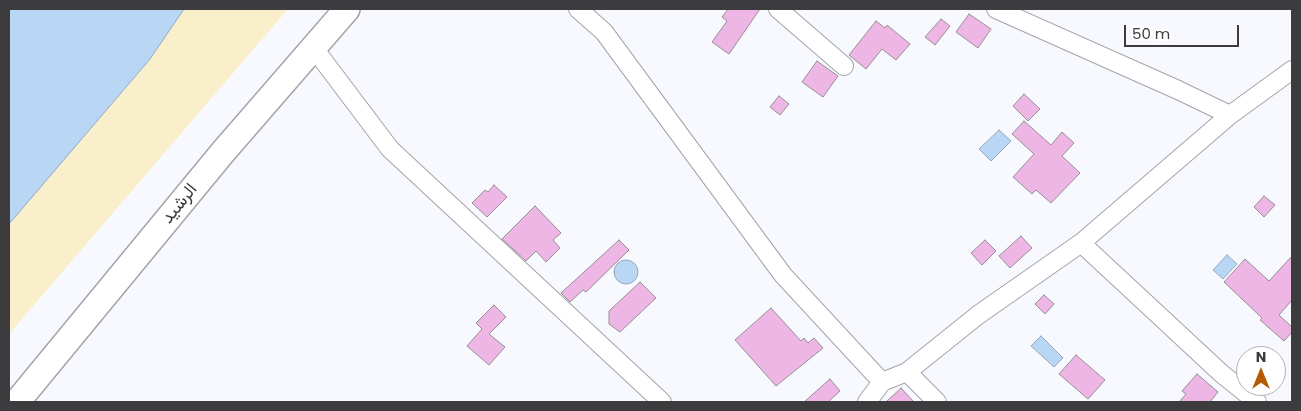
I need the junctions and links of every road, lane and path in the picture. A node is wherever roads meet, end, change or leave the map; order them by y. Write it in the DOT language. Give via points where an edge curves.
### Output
graph roads {
  1 [pos="347,9"];
  2 [pos="578,9"];
  3 [pos="778,9"];
  4 [pos="996,9"];
  5 [pos="313,47"];
  6 [pos="844,66"];
  7 [pos="1292,70"];
  8 [pos="1230,115"];
  9 [pos="1081,243"];
  10 [pos="907,372"];
  11 [pos="882,382"];
  12 [pos="17,402"];
  13 [pos="662,402"];
  14 [pos="867,402"];
  15 [pos="937,402"];
  16 [pos="1257,402"];
  1 -- 5 [label="main road, الرشيد"];
  2 -- 11 [label="street" via="604,32 783,276"];
  3 -- 6 [label="street"];
  4 -- 8 [label="street"];
  5 -- 12 [label="main road, الرشيد"];
  5 -- 13 [label="street" via="390,149"];
  7 -- 8 [label="street"];
  8 -- 9 [label="street"];
  9 -- 10 [label="street" via="978,315"];
  9 -- 16 [label="street" via="1222,374"];
  10 -- 11 [label="street"];
  10 -- 15 [label="street"];
  11 -- 14 [label="street"];
}
